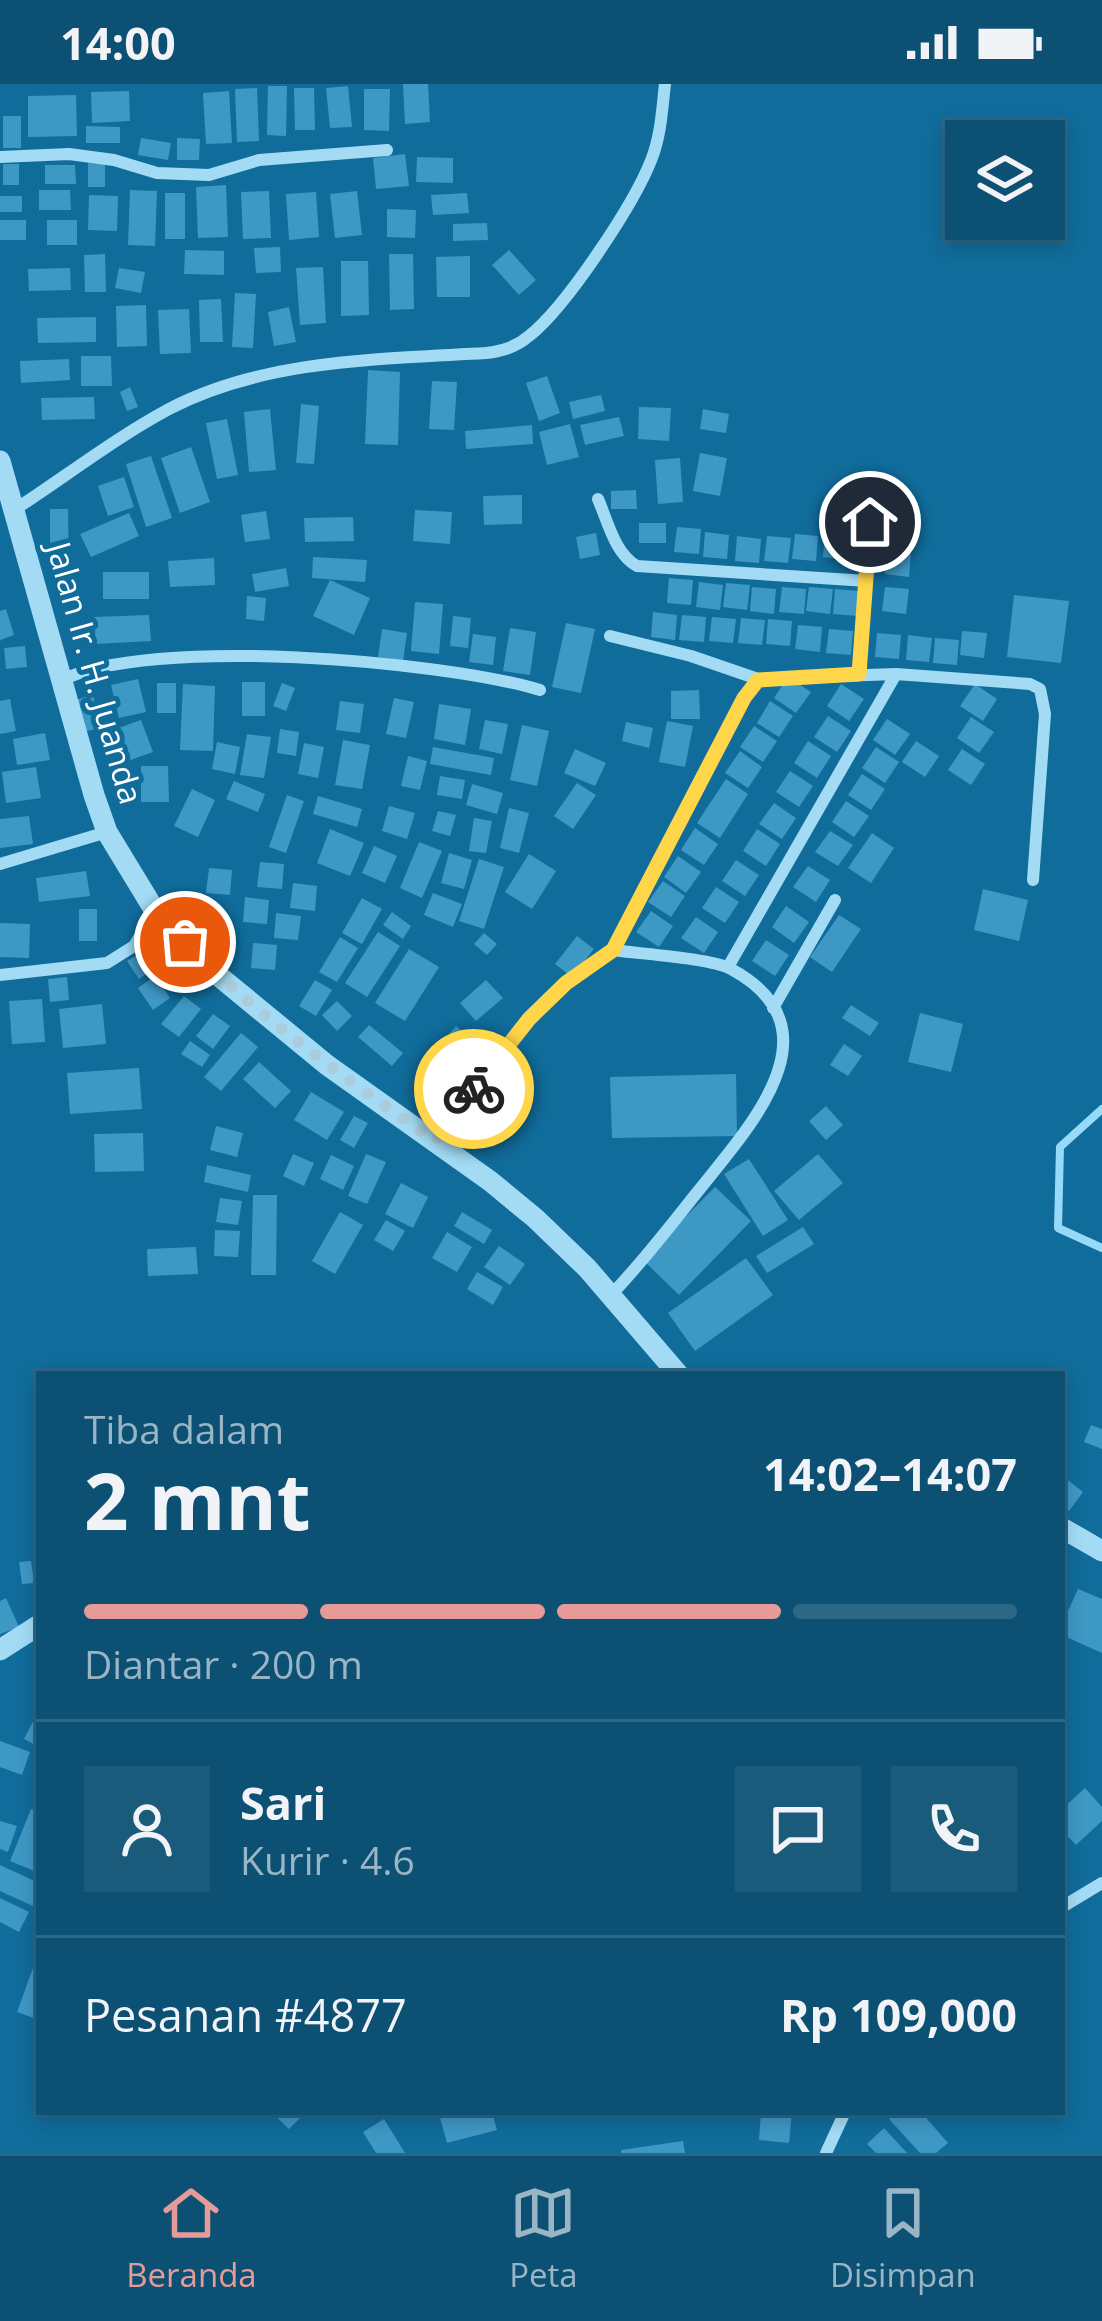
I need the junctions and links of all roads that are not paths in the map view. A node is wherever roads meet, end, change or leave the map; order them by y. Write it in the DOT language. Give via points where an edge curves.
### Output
graph roads {
  1 [pos="665,84"];
  2 [pos="387,150"];
  3 [pos="0,158"];
  4 [pos="0,461"];
  5 [pos="598,499"];
  6 [pos="14,511"];
  7 [pos="870,522"];
  8 [pos="867,581"];
  9 [pos="610,636"];
  10 [pos="859,674"];
  11 [pos="896,674"];
  12 [pos="758,680"];
  13 [pos="59,682"];
  14 [pos="540,690"];
  15 [pos="107,832"];
  16 [pos="0,865"];
  17 [pos="1033,880"];
  18 [pos="835,900"];
  19 [pos="154,911"];
  20 [pos="613,950"];
  21 [pos="728,967"];
  22 [pos="0,975"];
  23 [pos="773,1008"];
  24 [pos="435,1141"];
  25 [pos="610,1296"];
  26 [pos="675,1371"];
  27 [pos="1065,1530"];
  28 [pos="1102,1551"];
  29 [pos="36,1627"];
  30 [pos="0,1650"];
  31 [pos="1102,1883"];
  32 [pos="1065,1905"];
  33 [pos="843,2115"];
  34 [pos="831,2150"];
  1 -- 6 [label="street" via="660,134 635,192 547,321 525,340 486,353 344,362 207,393 146,423"];
  2 -- 3 [label="street" via="259,160 209,175 69,154"];
  4 -- 6 [label="street, Jalan Ir. H. Juanda"];
  5 -- 8 [label="street" via="618,546 637,566"];
  6 -- 13 [label="street, Jalan Ir. H. Juanda"];
  7 -- 8 [label="street"];
  8 -- 10 [label="street"];
  9 -- 12 [label="street"];
  10 -- 11 [label="street"];
  10 -- 12 [label="street"];
  11 -- 17 [label="street" via="1040,689"];
  11 -- 21 [label="street"];
  12 -- 20 [label="street"];
  13 -- 14 [label="street" via="142,658 275,657 492,676"];
  13 -- 15 [label="street, Jalan Ir. H. Juanda"];
  15 -- 16 [label="street"];
  15 -- 19 [label="street, Jalan Ir. H. Juanda"];
  18 -- 23 [label="street"];
  19 -- 22 [label="street" via="134,946 107,963"];
  19 -- 24 [label="street, Jalan Ir. H. Juanda" via="327,1065"];
  20 -- 21 [label="street"];
  20 -- 24 [label="street" via="529,1019"];
  21 -- 23 [label="street"];
  23 -- 25 [label="street" via="782,1027 778,1080 740,1139"];
  24 -- 25 [label="street, Jalan Ir. H. Juanda" via="535,1218"];
  25 -- 26 [label="street, Jalan Ir. H. Juanda"];
  27 -- 28 [label="street"];
  29 -- 30 [label="street"];
  31 -- 32 [label="street"];
  33 -- 34 [label="street"];
}
